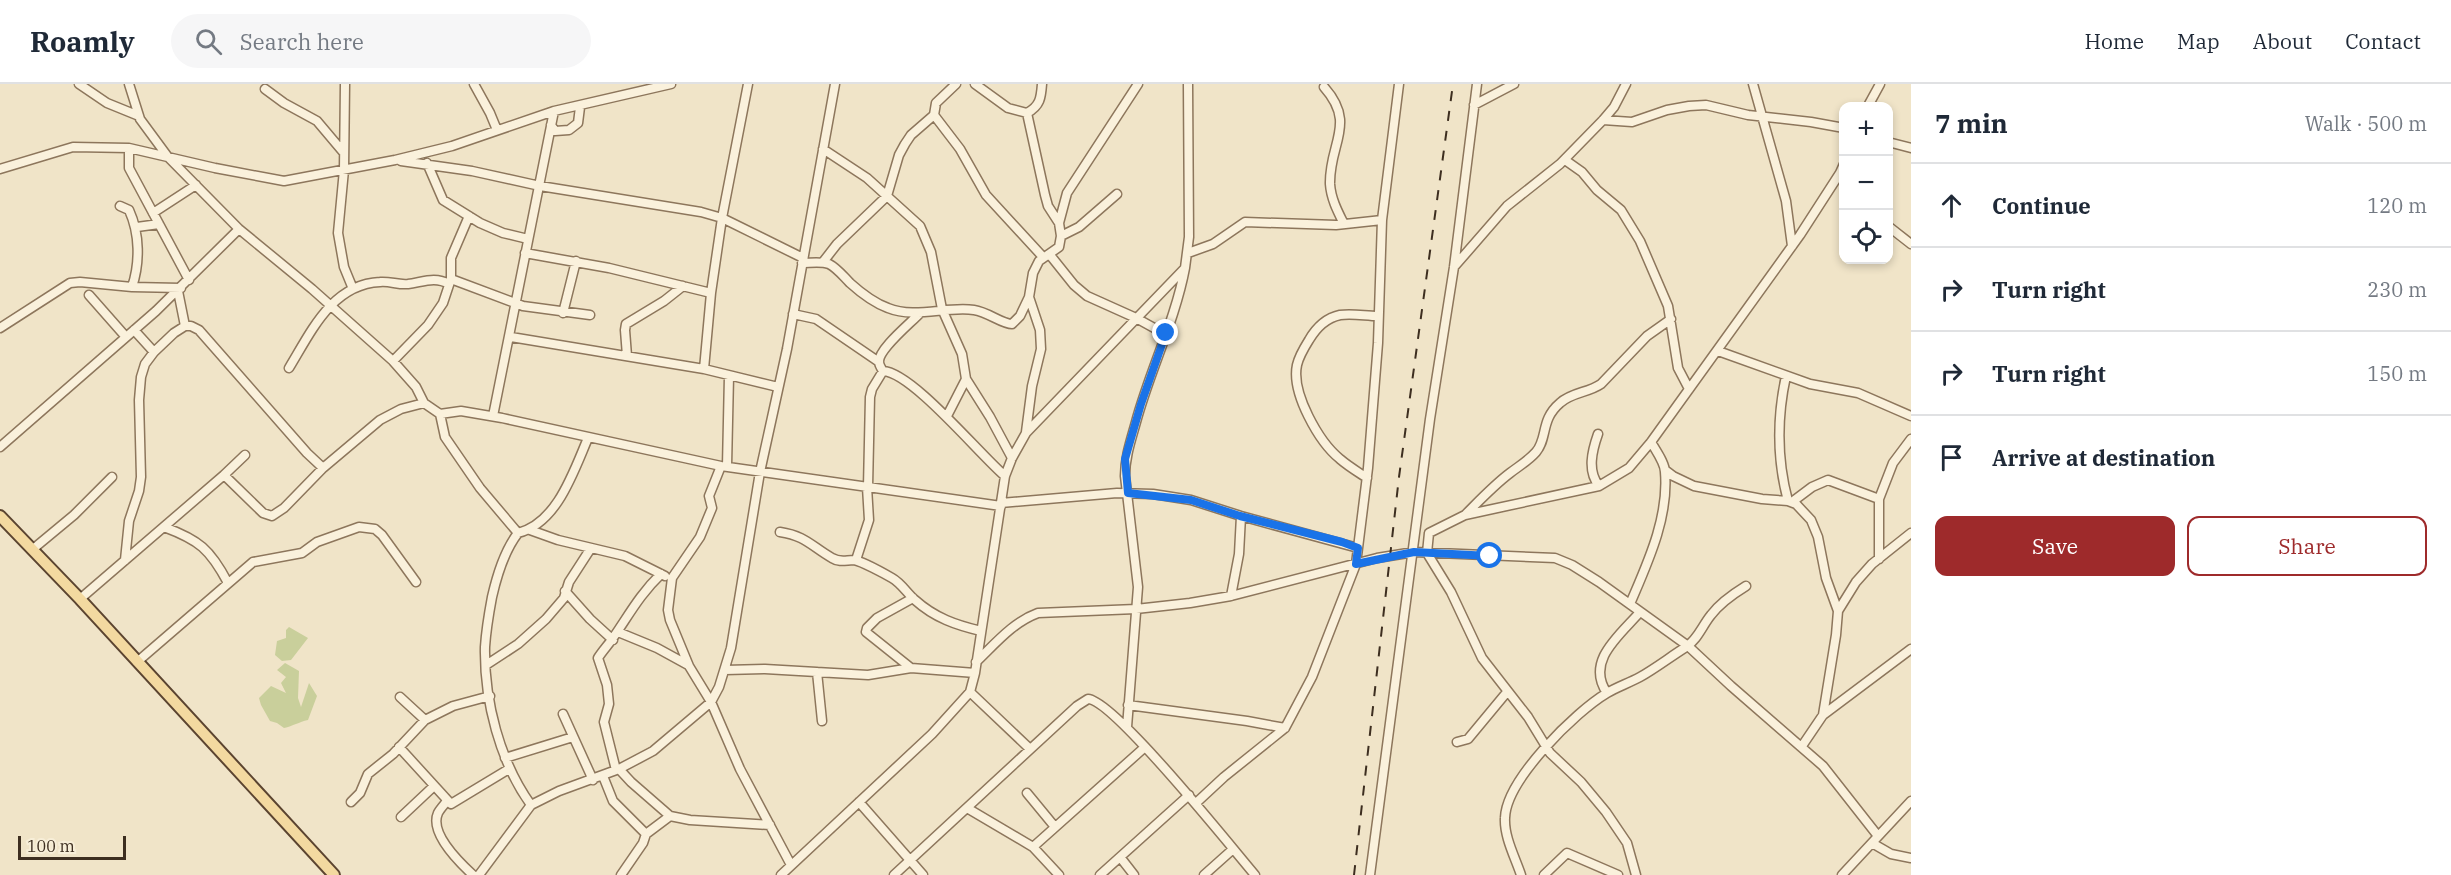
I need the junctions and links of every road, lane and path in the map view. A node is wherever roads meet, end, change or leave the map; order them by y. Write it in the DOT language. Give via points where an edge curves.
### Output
graph roads {
  1 [pos="79,84"];
  2 [pos="129,84"];
  3 [pos="345,84"];
  4 [pos="474,84"];
  5 [pos="670,84"];
  6 [pos="748,84"];
  7 [pos="835,84"];
  8 [pos="956,84"];
  9 [pos="975,84"];
  10 [pos="1042,84"];
  11 [pos="1138,84"];
  12 [pos="1188,84"];
  13 [pos="1399,84"];
  14 [pos="1477,84"];
  15 [pos="1514,84"];
  16 [pos="1626,84"];
  17 [pos="1753,84"];
  18 [pos="1880,84"];
  19 [pos="640,87"];
  20 [pos="1324,87"];
  21 [pos="265,89"];
  22 [pos="1870,102"];
  23 [pos="1474,105"];
  24 [pos="580,107"];
  25 [pos="554,111"];
  26 [pos="1027,113"];
  27 [pos="934,115"];
  28 [pos="139,116"];
  29 [pos="1761,117"];
  30 [pos="1603,120"];
  31 [pos="551,125"];
  32 [pos="1839,127"];
  33 [pos="497,130"];
  34 [pos="1893,143"];
  35 [pos="129,148"];
  36 [pos="1911,148"];
  37 [pos="823,149"];
  38 [pos="344,153"];
  39 [pos="168,157"];
  40 [pos="395,160"];
  41 [pos="1565,160"];
  42 [pos="428,163"];
  43 [pos="0,169"];
  44 [pos="344,170"];
  45 [pos="1839,178"];
  46 [pos="196,185"];
  47 [pos="540,186"];
  48 [pos="1117,194"];
  49 [pos="888,196"];
  50 [pos="120,206"];
  51 [pos="153,213"];
  52 [pos="469,216"];
  53 [pos="722,218"];
  54 [pos="1382,220"];
  55 [pos="1059,223"];
  56 [pos="159,224"];
  57 [pos="1344,224"];
  58 [pos="137,227"];
  59 [pos="239,229"];
  60 [pos="1893,230"];
  61 [pos="1061,236"];
  62 [pos="528,239"];
  63 [pos="1911,244"];
  64 [pos="1792,246"];
  65 [pos="525,253"];
  66 [pos="1188,253"];
  67 [pos="1047,256"];
  68 [pos="802,260"];
  69 [pos="576,261"];
  70 [pos="823,262"];
  71 [pos="1454,267"];
  72 [pos="1185,268"];
  73 [pos="189,280"];
  74 [pos="450,282"];
  75 [pos="683,286"];
  76 [pos="132,287"];
  77 [pos="353,289"];
  78 [pos="179,290"];
  79 [pos="711,293"];
  80 [pos="89,295"];
  81 [pos="1029,297"];
  82 [pos="514,302"];
  83 [pos="330,304"];
  84 [pos="942,309"];
  85 [pos="562,313"];
  86 [pos="921,313"];
  87 [pos="793,314"];
  88 [pos="590,315"];
  89 [pos="1377,316"];
  90 [pos="1136,318"];
  91 [pos="1671,320"];
  92 [pos="185,326"];
  93 [pos="0,328"];
  94 [pos="134,330"];
  95 [pos="1166,334"];
  96 [pos="126,337"];
  97 [pos="511,337"];
  98 [pos="1718,351"];
  99 [pos="154,352"];
  100 [pos="627,356"];
  101 [pos="393,360"];
  102 [pos="879,362"];
  103 [pos="289,368"];
  104 [pos="704,369"];
  105 [pos="883,371"];
  106 [pos="729,376"];
  107 [pos="1786,376"];
  108 [pos="966,380"];
  109 [pos="778,387"];
  110 [pos="1689,389"];
  111 [pos="424,403"];
  112 [pos="440,414"];
  113 [pos="493,416"];
  114 [pos="947,416"];
  115 [pos="1911,416"];
  116 [pos="1026,433"];
  117 [pos="1598,434"];
  118 [pos="588,438"];
  119 [pos="1911,439"];
  120 [pos="1651,442"];
  121 [pos="0,447"];
  122 [pos="245,455"];
  123 [pos="1012,458"];
  124 [pos="724,466"];
  125 [pos="323,468"];
  126 [pos="1665,470"];
  127 [pos="760,472"];
  128 [pos="224,475"];
  129 [pos="1005,476"];
  130 [pos="112,477"];
  131 [pos="1367,478"];
  132 [pos="1599,486"];
  133 [pos="867,487"];
  134 [pos="1128,493"];
  135 [pos="1879,499"];
  136 [pos="1790,501"];
  137 [pos="1001,505"];
  138 [pos="1465,515"];
  139 [pos="0,516"];
  140 [pos="1240,516"];
  141 [pos="164,527"];
  142 [pos="530,530"];
  143 [pos="780,532"];
  144 [pos="518,533"];
  145 [pos="1911,533"];
  146 [pos="1358,548"];
  147 [pos="33,549"];
  148 [pos="591,549"];
  149 [pos="1414,552"];
  150 [pos="1427,553"];
  151 [pos="1879,559"];
  152 [pos="125,560"];
  153 [pos="856,560"];
  154 [pos="1356,564"];
  155 [pos="661,574"];
  156 [pos="672,578"];
  157 [pos="416,582"];
  158 [pos="228,583"];
  159 [pos="1746,586"];
  160 [pos="565,591"];
  161 [pos="1231,596"];
  162 [pos="913,598"];
  163 [pos="80,599"];
  164 [pos="1629,604"];
  165 [pos="1136,609"];
  166 [pos="1838,611"];
  167 [pos="1640,612"];
  168 [pos="981,631"];
  169 [pos="615,636"];
  170 [pos="1688,646"];
  171 [pos="1911,649"];
  172 [pos="137,662"];
  173 [pos="976,662"];
  174 [pos="486,665"];
  175 [pos="689,666"];
  176 [pos="911,668"];
  177 [pos="725,670"];
  178 [pos="817,672"];
  179 [pos="975,674"];
  180 [pos="970,692"];
  181 [pos="1507,692"];
  182 [pos="1607,693"];
  183 [pos="490,696"];
  184 [pos="400,698"];
  185 [pos="711,702"];
  186 [pos="1128,705"];
  187 [pos="563,714"];
  188 [pos="1823,716"];
  189 [pos="425,720"];
  190 [pos="822,721"];
  191 [pos="1127,727"];
  192 [pos="1285,728"];
  193 [pos="573,737"];
  194 [pos="1457,742"];
  195 [pos="1545,746"];
  196 [pos="1802,746"];
  197 [pos="399,747"];
  198 [pos="1145,747"];
  199 [pos="1030,749"];
  200 [pos="505,758"];
  201 [pos="509,769"];
  202 [pos="617,769"];
  203 [pos="603,776"];
  204 [pos="593,780"];
  205 [pos="434,786"];
  206 [pos="1027,793"];
  207 [pos="1189,795"];
  208 [pos="447,801"];
  209 [pos="1911,801"];
  210 [pos="351,802"];
  211 [pos="859,802"];
  212 [pos="1196,803"];
  213 [pos="531,805"];
  214 [pos="967,808"];
  215 [pos="670,816"];
  216 [pos="401,817"];
  217 [pos="770,825"];
  218 [pos="1055,827"];
  219 [pos="646,834"];
  220 [pos="1875,839"];
  221 [pos="1033,847"];
  222 [pos="1232,850"];
  223 [pos="1120,858"];
  224 [pos="1911,858"];
  225 [pos="911,859"];
  226 [pos="791,865"];
  227 [pos="334,875"];
  228 [pos="472,875"];
  229 [pos="479,875"];
  230 [pos="621,875"];
  231 [pos="781,875"];
  232 [pos="894,875"];
  233 [pos="923,875"];
  234 [pos="1059,875"];
  235 [pos="1101,875"];
  236 [pos="1134,875"];
  237 [pos="1204,875"];
  238 [pos="1255,875"];
  239 [pos="1370,875"];
  240 [pos="1521,875"];
  241 [pos="1544,875"];
  242 [pos="1618,875"];
  243 [pos="1636,875"];
  244 [pos="1842,875"];
  1 -- 28 [label="street" via="107,103"];
  2 -- 28 [label="street"];
  3 -- 38 [label="street"];
  4 -- 33 [label="street"];
  5 -- 19 [label="street"];
  6 -- 53 [label="street"];
  7 -- 37 [label="street"];
  8 -- 27 [label="street" via="936,103"];
  9 -- 26 [label="street" via="1008,108"];
  10 -- 26 [label="street" via="1038,105"];
  11 -- 55 [label="street" via="1068,193"];
  12 -- 66 [label="street"];
  13 -- 54 [label="street"];
  14 -- 23 [label="street"];
  15 -- 23 [label="street"];
  16 -- 30 [label="street"];
  17 -- 29 [label="street"];
  18 -- 22 [label="street"];
  19 -- 24 [label="street"];
  20 -- 57 [label="street" via="1335,99 1341,123 1330,186"];
  21 -- 38 [label="street" via="317,121"];
  23 -- 71 [label="street"];
  24 -- 25 [label="street"];
  24 -- 31 [label="street" via="578,123 569,130 555,131"];
  25 -- 31 [label="street"];
  25 -- 33 [label="street"];
  26 -- 55 [label="street" via="1048,206"];
  27 -- 49 [label="street" via="911,135 899,154"];
  27 -- 67 [label="street" via="960,149 986,195"];
  28 -- 39 [label="street"];
  29 -- 30 [label="street" via="1706,105 1632,122"];
  29 -- 32 [label="street"];
  29 -- 64 [label="street" via="1786,201"];
  30 -- 41 [label="street"];
  31 -- 47 [label="street"];
  33 -- 40 [label="street"];
  34 -- 36 [label="street"];
  35 -- 39 [label="street"];
  35 -- 43 [label="street" via="73,147"];
  35 -- 51 [label="street" via="129,168"];
  37 -- 49 [label="street"];
  37 -- 68 [label="street"];
  38 -- 44 [label="street"];
  39 -- 44 [label="street" via="284,181"];
  39 -- 46 [label="street"];
  40 -- 42 [label="street"];
  40 -- 44 [label="street"];
  41 -- 71 [label="street" via="1507,206"];
  41 -- 91 [label="street" via="1582,172 1628,220 1646,254"];
  42 -- 47 [label="street"];
  42 -- 52 [label="street" via="443,200"];
  44 -- 77 [label="street" via="338,233 344,267"];
  45 -- 64 [label="street"];
  46 -- 51 [label="street"];
  46 -- 59 [label="street"];
  47 -- 53 [label="street"];
  47 -- 62 [label="street"];
  48 -- 61 [label="street" via="1079,227"];
  49 -- 70 [label="street"];
  49 -- 84 [label="street" via="927,239"];
  50 -- 58 [label="street" via="129,210"];
  51 -- 56 [label="street"];
  52 -- 62 [label="street"];
  52 -- 74 [label="street" via="451,258"];
  53 -- 68 [label="street"];
  53 -- 79 [label="street"];
  54 -- 57 [label="street"];
  54 -- 89 [label="street"];
  55 -- 61 [label="street"];
  56 -- 58 [label="street"];
  56 -- 73 [label="street"];
  57 -- 66 [label="street" via="1245,222 1213,244"];
  58 -- 76 [label="street" via="138,268"];
  59 -- 73 [label="street"];
  59 -- 83 [label="street"];
  60 -- 63 [label="street"];
  61 -- 67 [label="street" via="1059,248"];
  62 -- 65 [label="street"];
  64 -- 98 [label="street"];
  65 -- 69 [label="street"];
  65 -- 82 [label="street"];
  66 -- 72 [label="street"];
  67 -- 81 [label="street" via="1034,273"];
  67 -- 90 [label="street" via="1087,296"];
  68 -- 70 [label="street"];
  68 -- 87 [label="street"];
  69 -- 75 [label="street"];
  69 -- 85 [label="street"];
  70 -- 86 [label="street" via="888,309"];
  71 -- 149 [label="street"];
  72 -- 90 [label="street"];
  72 -- 95 [label="street"];
  73 -- 78 [label="street"];
  74 -- 77 [label="street" via="379,282"];
  74 -- 82 [label="street"];
  74 -- 101 [label="street" via="437,313"];
  75 -- 79 [label="street"];
  75 -- 100 [label="street" via="626,324"];
  76 -- 78 [label="street"];
  76 -- 93 [label="street" via="70,283"];
  77 -- 83 [label="street"];
  78 -- 92 [label="street"];
  78 -- 94 [label="street"];
  79 -- 104 [label="street"];
  80 -- 96 [label="street"];
  81 -- 84 [label="street" via="1012,324 978,310"];
  81 -- 116 [label="street" via="1040,330 1041,349"];
  82 -- 85 [label="street"];
  82 -- 97 [label="street"];
  83 -- 101 [label="street"];
  83 -- 103 [label="street"];
  84 -- 86 [label="street"];
  84 -- 108 [label="street" via="962,354"];
  85 -- 88 [label="street"];
  86 -- 102 [label="street" via="886,346"];
  87 -- 102 [label="street" via="816,319"];
  87 -- 109 [label="street"];
  89 -- 131 [label="street"];
  89 -- 131 [label="street" via="1341,315 1328,319 1311,336 1297,367 1303,404 1320,436 1340,459"];
  90 -- 95 [label="street"];
  90 -- 116 [label="street"];
  91 -- 110 [label="street" via="1678,368"];
  91 -- 138 [label="street" via="1647,336 1593,390 1575,393 1557,405 1544,427 1538,450"];
  92 -- 99 [label="street"];
  92 -- 125 [label="street" via="199,330"];
  94 -- 96 [label="street"];
  94 -- 99 [label="street"];
  95 -- 134 [label="street" via="1125,459"];
  96 -- 121 [label="street"];
  97 -- 100 [label="street"];
  97 -- 113 [label="street"];
  98 -- 107 [label="street"];
  98 -- 110 [label="street"];
  99 -- 152 [label="street" via="141,377 141,477"];
  100 -- 104 [label="street"];
  101 -- 111 [label="street"];
  102 -- 105 [label="street"];
  104 -- 106 [label="street"];
  105 -- 114 [label="street" via="910,386"];
  105 -- 133 [label="street" via="870,397"];
  106 -- 109 [label="street"];
  106 -- 124 [label="street"];
  107 -- 115 [label="street" via="1858,393"];
  107 -- 136 [label="street" via="1779,418 1781,469"];
  108 -- 114 [label="street"];
  108 -- 123 [label="street"];
  109 -- 127 [label="street"];
  110 -- 120 [label="street"];
  111 -- 112 [label="street"];
  111 -- 125 [label="street" via="386,416"];
  112 -- 113 [label="street" via="461,411"];
  112 -- 144 [label="street" via="445,437 468,473"];
  113 -- 118 [label="street"];
  114 -- 129 [label="street"];
  116 -- 123 [label="street"];
  117 -- 132 [label="street" via="1591,465 1592,478"];
  118 -- 124 [label="street"];
  118 -- 142 [label="street" via="554,507"];
  119 -- 135 [label="street" via="1893,463"];
  120 -- 126 [label="street"];
  120 -- 132 [label="street" via="1629,468"];
  122 -- 128 [label="street"];
  123 -- 129 [label="street"];
  124 -- 127 [label="street"];
  124 -- 156 [label="street" via="709,496 712,508 700,537"];
  125 -- 128 [label="street" via="272,516 263,513"];
  126 -- 136 [label="street" via="1694,486"];
  126 -- 164 [label="street" via="1659,523 1648,562"];
  127 -- 133 [label="street"];
  127 -- 177 [label="street"];
  128 -- 141 [label="street"];
  129 -- 137 [label="street"];
  130 -- 147 [label="street"];
  131 -- 146 [label="street"];
  132 -- 138 [label="street"];
  133 -- 137 [label="street"];
  133 -- 153 [label="street" via="869,520"];
  134 -- 137 [label="street"];
  134 -- 140 [label="street" via="1191,500"];
  134 -- 165 [label="street" via="1137,569"];
  135 -- 136 [label="street" via="1828,480"];
  135 -- 151 [label="street"];
  136 -- 166 [label="street" via="1811,520"];
  137 -- 168 [label="street"];
  138 -- 150 [label="street" via="1429,533"];
  139 -- 147 [label="main road"];
  140 -- 146 [label="street"];
  140 -- 161 [label="street" via="1239,554"];
  141 -- 152 [label="street"];
  141 -- 158 [label="street" via="194,539 212,556"];
  142 -- 144 [label="street"];
  142 -- 148 [label="street"];
  143 -- 153 [label="street" via="805,538 838,561"];
  144 -- 174 [label="street" via="495,582"];
  145 -- 151 [label="street"];
  146 -- 154 [label="street"];
  147 -- 163 [label="main road"];
  148 -- 155 [label="street" via="626,556"];
  148 -- 160 [label="street"];
  149 -- 150 [label="street"];
  149 -- 154 [label="street"];
  149 -- 239 [label="street"];
  150 -- 164 [label="street" via="1555,558"];
  150 -- 181 [label="street" via="1451,592 1482,658"];
  151 -- 166 [label="street" via="1856,582"];
  152 -- 163 [label="street"];
  153 -- 162 [label="street" via="894,579"];
  154 -- 161 [label="street"];
  154 -- 192 [label="street" via="1312,677"];
  155 -- 156 [label="street"];
  155 -- 169 [label="street" via="633,604"];
  156 -- 175 [label="street" via="668,610"];
  157 -- 158 [label="street" via="382,535 375,529 360,527 317,542 302,553 253,562"];
  158 -- 172 [label="street"];
  159 -- 170 [label="street" via="1718,606"];
  160 -- 169 [label="street" via="590,620"];
  160 -- 174 [label="street" via="561,602 530,635"];
  161 -- 165 [label="street"];
  162 -- 168 [label="street" via="950,623"];
  162 -- 176 [label="street" via="877,618 866,632"];
  163 -- 172 [label="main road"];
  164 -- 167 [label="street"];
  165 -- 173 [label="street" via="1038,613 1025,617"];
  165 -- 186 [label="street"];
  166 -- 188 [label="street"];
  167 -- 170 [label="street"];
  167 -- 182 [label="street" via="1601,663 1599,676"];
  168 -- 173 [label="street"];
  169 -- 175 [label="street" via="661,649"];
  169 -- 202 [label="street" via="598,658 609,704 604,722"];
  170 -- 182 [label="street"];
  170 -- 196 [label="street"];
  171 -- 188 [label="street"];
  172 -- 227 [label="main road"];
  173 -- 179 [label="street"];
  174 -- 183 [label="street"];
  175 -- 185 [label="street"];
  176 -- 178 [label="street" via="868,675"];
  176 -- 179 [label="street"];
  177 -- 178 [label="street"];
  177 -- 185 [label="street"];
  178 -- 190 [label="street"];
  179 -- 180 [label="street"];
  180 -- 199 [label="street"];
  180 -- 211 [label="street" via="932,734"];
  181 -- 194 [label="street" via="1468,739"];
  181 -- 195 [label="street"];
  182 -- 195 [label="street"];
  183 -- 189 [label="street" via="453,706"];
  183 -- 200 [label="street"];
  184 -- 189 [label="street"];
  185 -- 202 [label="street" via="653,752"];
  185 -- 217 [label="street"];
  186 -- 191 [label="street"];
  186 -- 192 [label="street"];
  187 -- 193 [label="street"];
  188 -- 196 [label="street"];
  189 -- 197 [label="street"];
  191 -- 198 [label="street"];
  191 -- 199 [label="street" via="1097,701 1088,699"];
  192 -- 212 [label="street"];
  193 -- 200 [label="street"];
  193 -- 204 [label="street"];
  195 -- 240 [label="street" via="1515,788 1506,810 1505,829"];
  195 -- 243 [label="street" via="1606,812 1627,843"];
  196 -- 220 [label="street" via="1823,766"];
  197 -- 205 [label="street"];
  197 -- 210 [label="street" via="368,774 360,793"];
  198 -- 207 [label="street"];
  198 -- 218 [label="street"];
  199 -- 214 [label="street"];
  200 -- 201 [label="street"];
  201 -- 208 [label="street" via="453,804"];
  201 -- 213 [label="street"];
  202 -- 203 [label="street"];
  202 -- 215 [label="street"];
  203 -- 204 [label="street"];
  203 -- 219 [label="street" via="613,801"];
  204 -- 213 [label="street"];
  205 -- 208 [label="street"];
  205 -- 216 [label="street"];
  206 -- 218 [label="street"];
  207 -- 212 [label="street"];
  207 -- 223 [label="street"];
  208 -- 228 [label="street" via="438,813 437,827 449,849"];
  209 -- 220 [label="street"];
  211 -- 225 [label="street"];
  211 -- 226 [label="street"];
  212 -- 222 [label="street"];
  213 -- 229 [label="street"];
  214 -- 221 [label="street"];
  214 -- 225 [label="street"];
  215 -- 217 [label="street"];
  215 -- 219 [label="street"];
  217 -- 226 [label="street"];
  218 -- 221 [label="street"];
  219 -- 230 [label="street"];
  220 -- 224 [label="street" via="1891,854"];
  220 -- 244 [label="street"];
  221 -- 234 [label="street"];
  222 -- 237 [label="street"];
  222 -- 238 [label="street"];
  223 -- 235 [label="street"];
  223 -- 236 [label="street"];
  225 -- 232 [label="street"];
  225 -- 233 [label="street"];
  226 -- 231 [label="street"];
  241 -- 242 [label="street" via="1568,853"];
}
